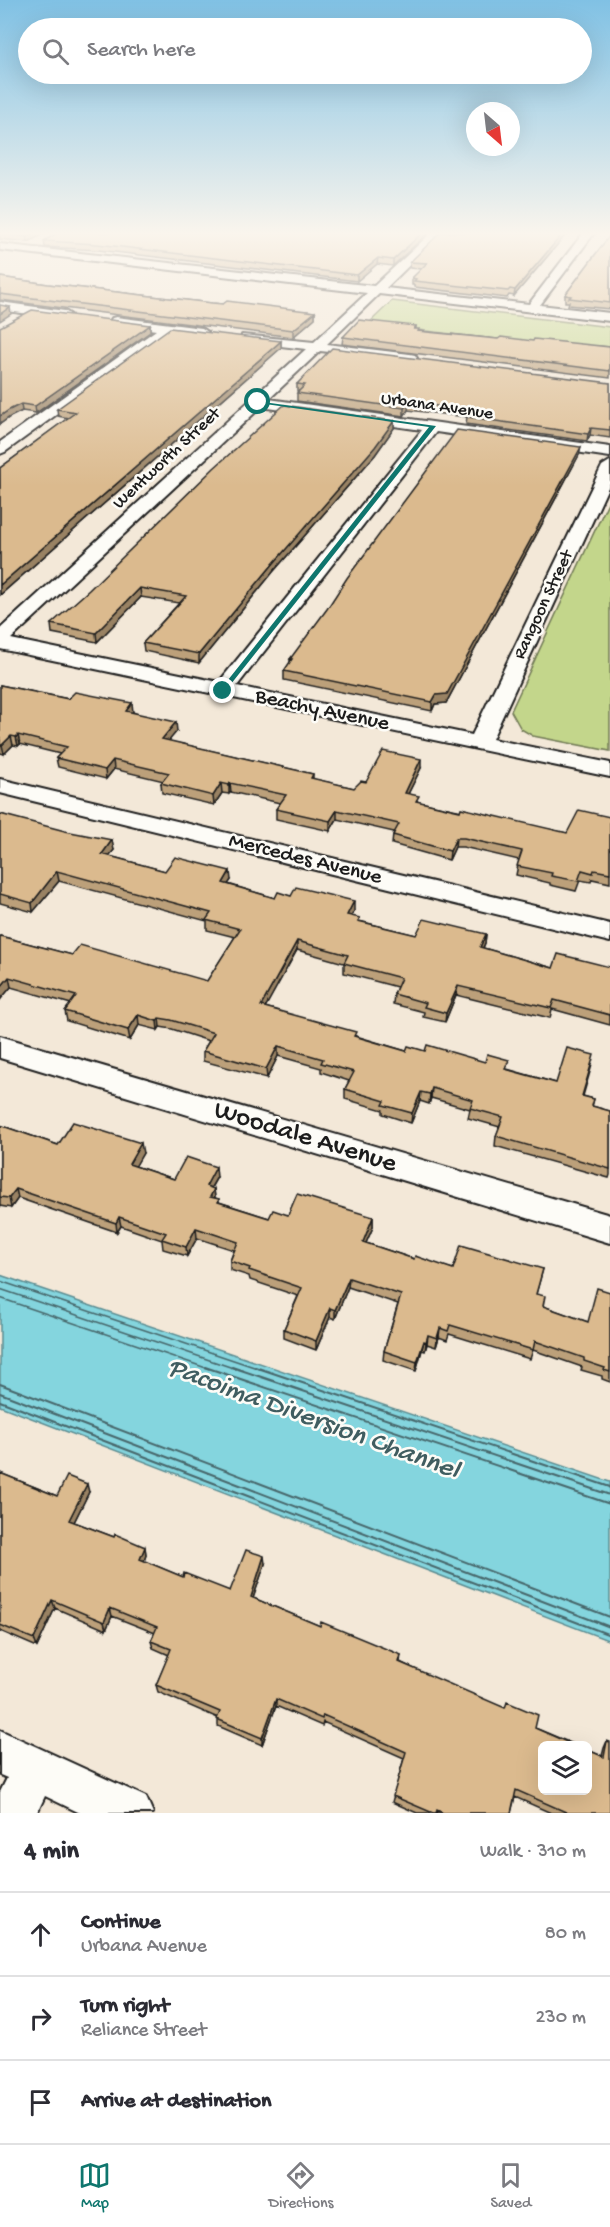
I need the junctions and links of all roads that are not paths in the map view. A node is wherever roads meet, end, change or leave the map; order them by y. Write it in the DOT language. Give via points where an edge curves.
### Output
graph roads {
  1 [pos="19,317"];
  2 [pos="349,317"];
  3 [pos="98,319"];
  4 [pos="10,322"];
  5 [pos="166,328"];
  6 [pos="213,333"];
  7 [pos="236,336"];
  8 [pos="316,346"];
  9 [pos="422,359"];
  10 [pos="258,402"];
  11 [pos="433,426"];
  12 [pos="0,449"];
  13 [pos="610,452"];
  14 [pos="610,466"];
  15 [pos="0,641"];
  16 [pos="223,691"];
  17 [pos="479,743"];
  18 [pos="610,770"];
  19 [pos="0,786"];
  20 [pos="610,933"];
  21 [pos="0,1047"];
  22 [pos="610,1229"];
  23 [pos="17,1760"];
  24 [pos="14,1813"];
  25 [pos="130,1813"];
  1 -- 4 [label="street"];
  2 -- 8 [label="street, Wentworth Street"];
  3 -- 5 [label="street"];
  5 -- 6 [label="street"];
  5 -- 12 [label="street"];
  7 -- 8 [label="street"];
  8 -- 9 [label="street"];
  8 -- 10 [label="street, Wentworth Street"];
  10 -- 11 [label="street, Urbana Avenue"];
  10 -- 15 [label="street, Wentworth Street"];
  11 -- 13 [label="street, Urbana Avenue"];
  11 -- 16 [label="street"];
  14 -- 17 [label="street, Rangoon Street"];
  15 -- 16 [label="street, Beachy Avenue"];
  16 -- 17 [label="street, Beachy Avenue"];
  17 -- 18 [label="street, Beachy Avenue"];
  19 -- 20 [label="street, Mercedes Avenue"];
  21 -- 22 [label="street, Woodale Avenue"];
  23 -- 24 [label="street"];
  23 -- 25 [label="street"];
}
